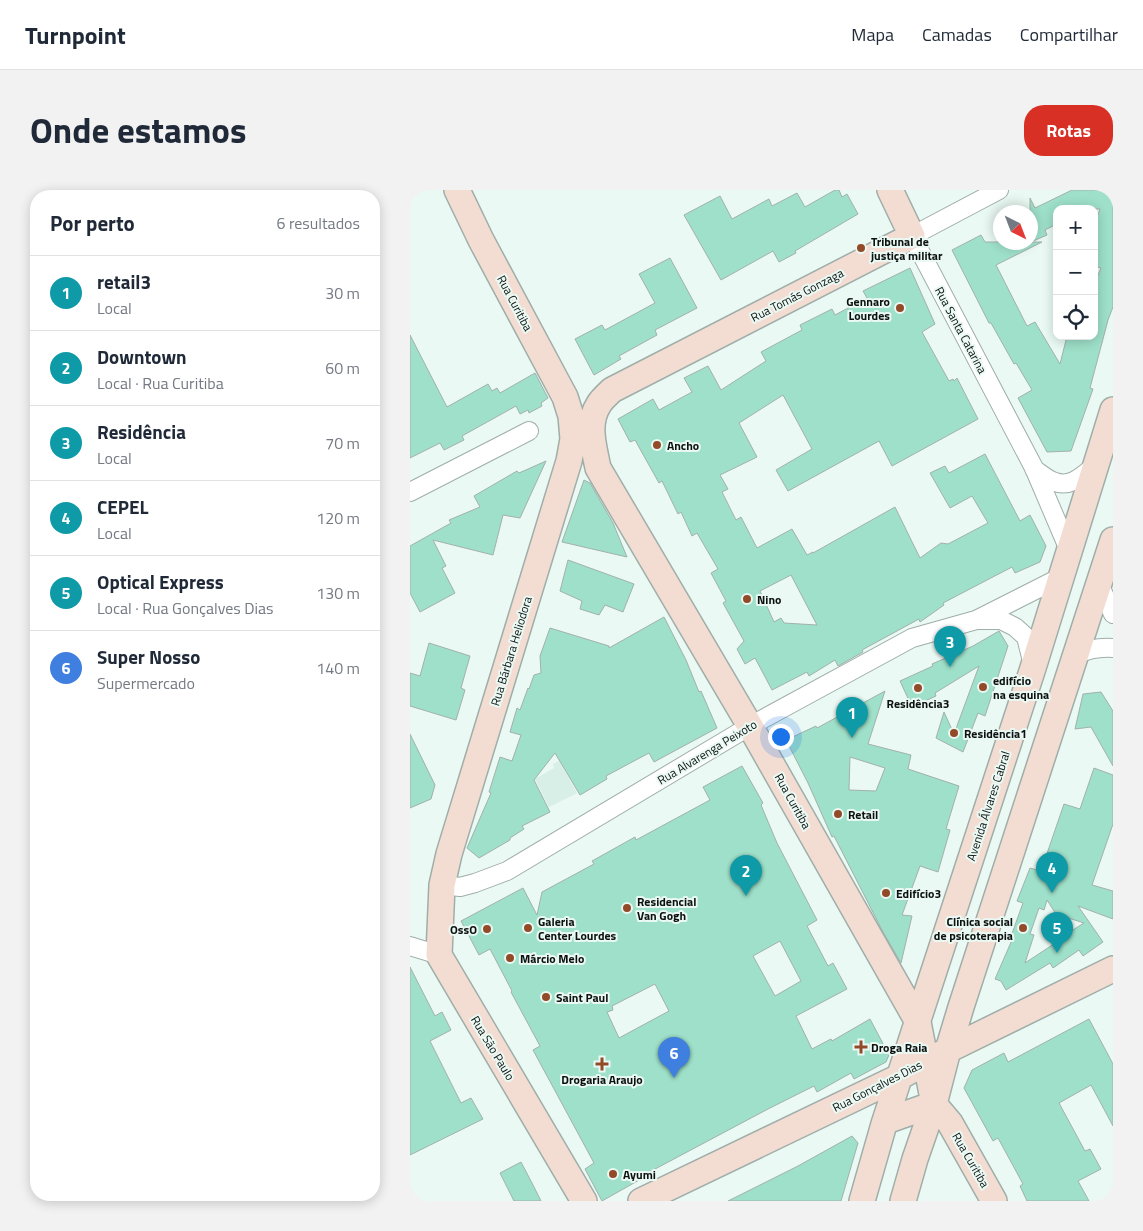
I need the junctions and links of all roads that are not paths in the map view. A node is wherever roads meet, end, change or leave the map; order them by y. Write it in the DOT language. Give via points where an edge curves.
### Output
graph roads {
  1 [pos="457,190"];
  2 [pos="890,190"];
  3 [pos="999,190"];
  4 [pos="912,236"];
  5 [pos="599,403"];
  6 [pos="1113,410"];
  7 [pos="571,416"];
  8 [pos="529,431"];
  9 [pos="569,461"];
  10 [pos="1097,464"];
  11 [pos="598,468"];
  12 [pos="1034,468"];
  13 [pos="410,492"];
  14 [pos="1113,540"];
  15 [pos="1069,550"];
  16 [pos="1061,577"];
  17 [pos="1098,584"];
  18 [pos="1113,614"];
  19 [pos="976,620"];
  20 [pos="1113,648"];
  21 [pos="1076,655"];
  22 [pos="1034,668"];
  23 [pos="750,726"];
  24 [pos="442,884"];
  25 [pos="410,946"];
  26 [pos="439,954"];
  27 [pos="1113,969"];
  28 [pos="918,1022"];
  29 [pos="948,1050"];
  30 [pos="926,1061"];
  31 [pos="900,1076"];
  32 [pos="934,1104"];
  33 [pos="886,1121"];
  34 [pos="584,1201"];
  35 [pos="640,1201"];
  36 [pos="862,1201"];
  37 [pos="903,1201"];
  38 [pos="994,1201"];
  1 -- 7 [label="street, Rua Curitiba" via="565,397"];
  2 -- 4 [label="street, Rua Santa Catarina"];
  3 -- 4 [label="street, Rua Tomás Gonzaga"];
  4 -- 5 [label="street, Rua Tomás Gonzaga" via="612,390"];
  4 -- 12 [label="street, Rua Santa Catarina"];
  5 -- 11 [label="street, Rua Curitiba" via="591,434"];
  6 -- 10 [label="street, Avenida Álvares Cabral"];
  7 -- 9 [label="street, Rua Bárbara Heliodora" via="573,439"];
  8 -- 13 [label="street"];
  9 -- 11 [label="street" via="587,460"];
  9 -- 24 [label="street, Rua Bárbara Heliodora"];
  10 -- 12 [label="street, Rua Santa Catarina" via="1075,481 1064,483 1054,482"];
  10 -- 15 [label="street, Avenida Álvares Cabral"];
  11 -- 23 [label="street, Rua Curitiba"];
  12 -- 15 [label="street, Rua Santa Catarina"];
  14 -- 17 [label="street"];
  15 -- 16 [label="street, Avenida Álvares Cabral"];
  16 -- 19 [label="street, Rua Alvarenga Peixoto"];
  16 -- 22 [label="street, Avenida Álvares Cabral"];
  17 -- 18 [label="street"];
  17 -- 21 [label="street"];
  19 -- 22 [label="street, Rua Alvarenga Peixoto" via="1001,620 1015,627 1026,638"];
  19 -- 23 [label="street, Rua Alvarenga Peixoto" via="912,638"];
  20 -- 21 [label="street" via="1086,650"];
  21 -- 29 [label="street"];
  22 -- 28 [label="street, Avenida Álvares Cabral"];
  23 -- 24 [label="street, Rua Alvarenga Peixoto" via="508,871 460,887"];
  23 -- 28 [label="street, Rua Curitiba"];
  24 -- 26 [label="street"];
  25 -- 26 [label="street"];
  26 -- 34 [label="street, Rua São Paulo"];
  27 -- 29 [label="street, Rua Gonçalves Dias"];
  28 -- 30 [label="street, Rua Curitiba"];
  28 -- 31 [label="street, Avenida Álvares Cabral"];
  29 -- 30 [label="street, Rua Gonçalves Dias"];
  29 -- 32 [label="street"];
  30 -- 31 [label="street, Rua Gonçalves Dias"];
  30 -- 32 [label="street, Rua Curitiba"];
  31 -- 33 [label="street, Avenida Álvares Cabral"];
  31 -- 35 [label="street, Rua Gonçalves Dias"];
  32 -- 33 [label="street"];
  32 -- 37 [label="street"];
  32 -- 38 [label="street, Rua Curitiba" via="950,1123"];
  33 -- 36 [label="street, Avenida Álvares Cabral"];
}
